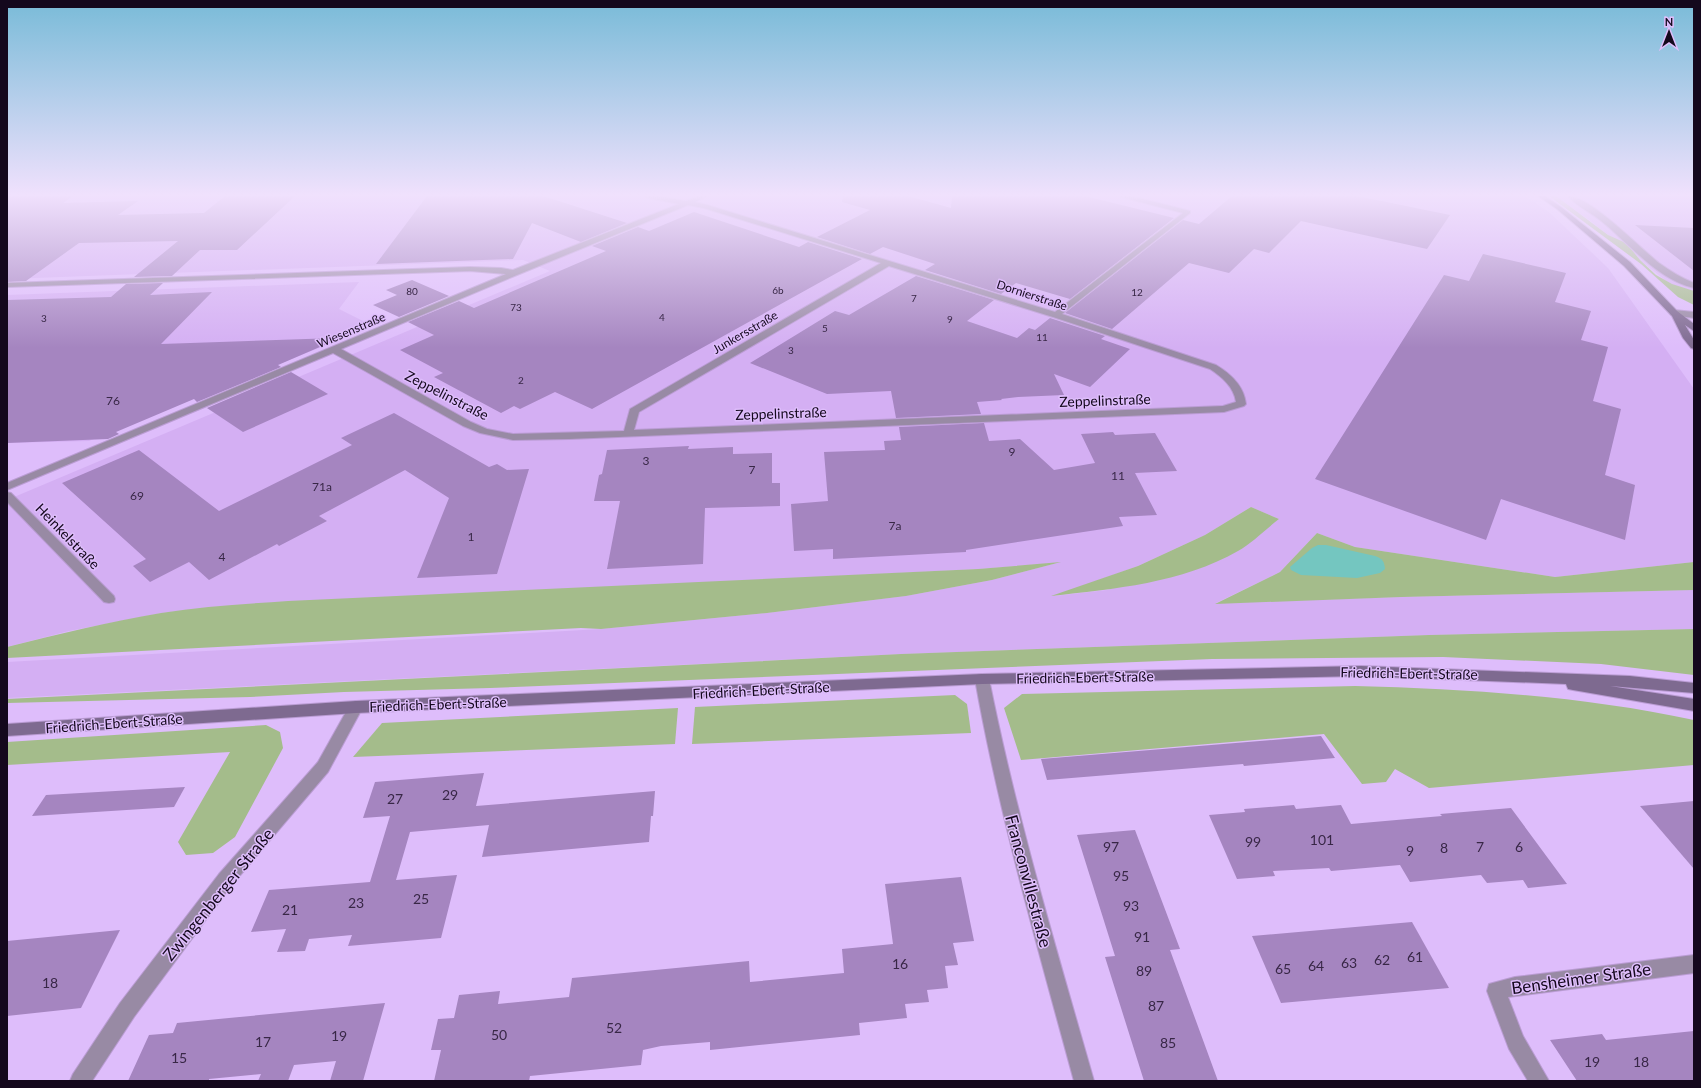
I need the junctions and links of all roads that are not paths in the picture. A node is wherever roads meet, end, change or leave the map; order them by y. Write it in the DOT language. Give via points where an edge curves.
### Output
graph roads {
  1 [pos="580,247"];
  2 [pos="839,247"];
  3 [pos="1143,247"];
  4 [pos="1606,247"];
  5 [pos="1636,247"];
  6 [pos="889,262"];
  7 [pos="514,274"];
  8 [pos="7,285"];
  9 [pos="1694,286"];
  10 [pos="1674,313"];
  11 [pos="1056,315"];
  12 [pos="1694,315"];
  13 [pos="1694,328"];
  14 [pos="1694,346"];
  15 [pos="335,350"];
  16 [pos="1241,396"];
  17 [pos="628,434"];
  18 [pos="7,487"];
  19 [pos="7,495"];
  20 [pos="108,599"];
  21 [pos="1517,676"];
  22 [pos="982,679"];
  23 [pos="1694,688"];
  24 [pos="1694,705"];
  25 [pos="356,707"];
  26 [pos="7,730"];
  27 [pos="1694,964"];
  28 [pos="80,1081"];
  29 [pos="1084,1081"];
  30 [pos="1539,1081"];
  1 -- 7 [label="street, Wiesenstraße"];
  2 -- 6 [label="street, Dornierstraße"];
  3 -- 11 [label="street"];
  4 -- 10 [label="street" via="1627,264"];
  5 -- 9 [label="street" via="1660,268"];
  6 -- 11 [label="street, Dornierstraße"];
  6 -- 17 [label="street, Junkersstraße" via="634,411"];
  7 -- 8 [label="street" via="501,270 470,269"];
  7 -- 15 [label="street, Wiesenstraße"];
  10 -- 12 [label="street"];
  10 -- 13 [label="street"];
  10 -- 14 [label="street"];
  11 -- 16 [label="street, Dornierstraße" via="1213,367 1225,374"];
  15 -- 17 [label="street, Zeppelinstraße" via="484,431 513,437"];
  15 -- 18 [label="street, Wiesenstraße"];
  16 -- 17 [label="street, Zeppelinstraße" via="1241,404 1224,409"];
  19 -- 20 [label="street, Heinkelstraße"];
  21 -- 22 [label="street, Friedrich-Ebert-Straße" via="1361,671"];
  21 -- 23 [label="street, Friedrich-Ebert-Straße" via="1630,681"];
  21 -- 24 [label="street, Friedrich-Ebert-Straße"];
  22 -- 25 [label="street, Friedrich-Ebert-Straße"];
  22 -- 29 [label="street, Franconvillestraße" via="991,737"];
  25 -- 26 [label="street, Friedrich-Ebert-Straße"];
  25 -- 28 [label="street, Zwingenberger Straße" via="323,766 225,880 127,1010"];
  27 -- 30 [label="street, Bensheimer Straße" via="1515,986 1496,991 1516,1042"];
}
